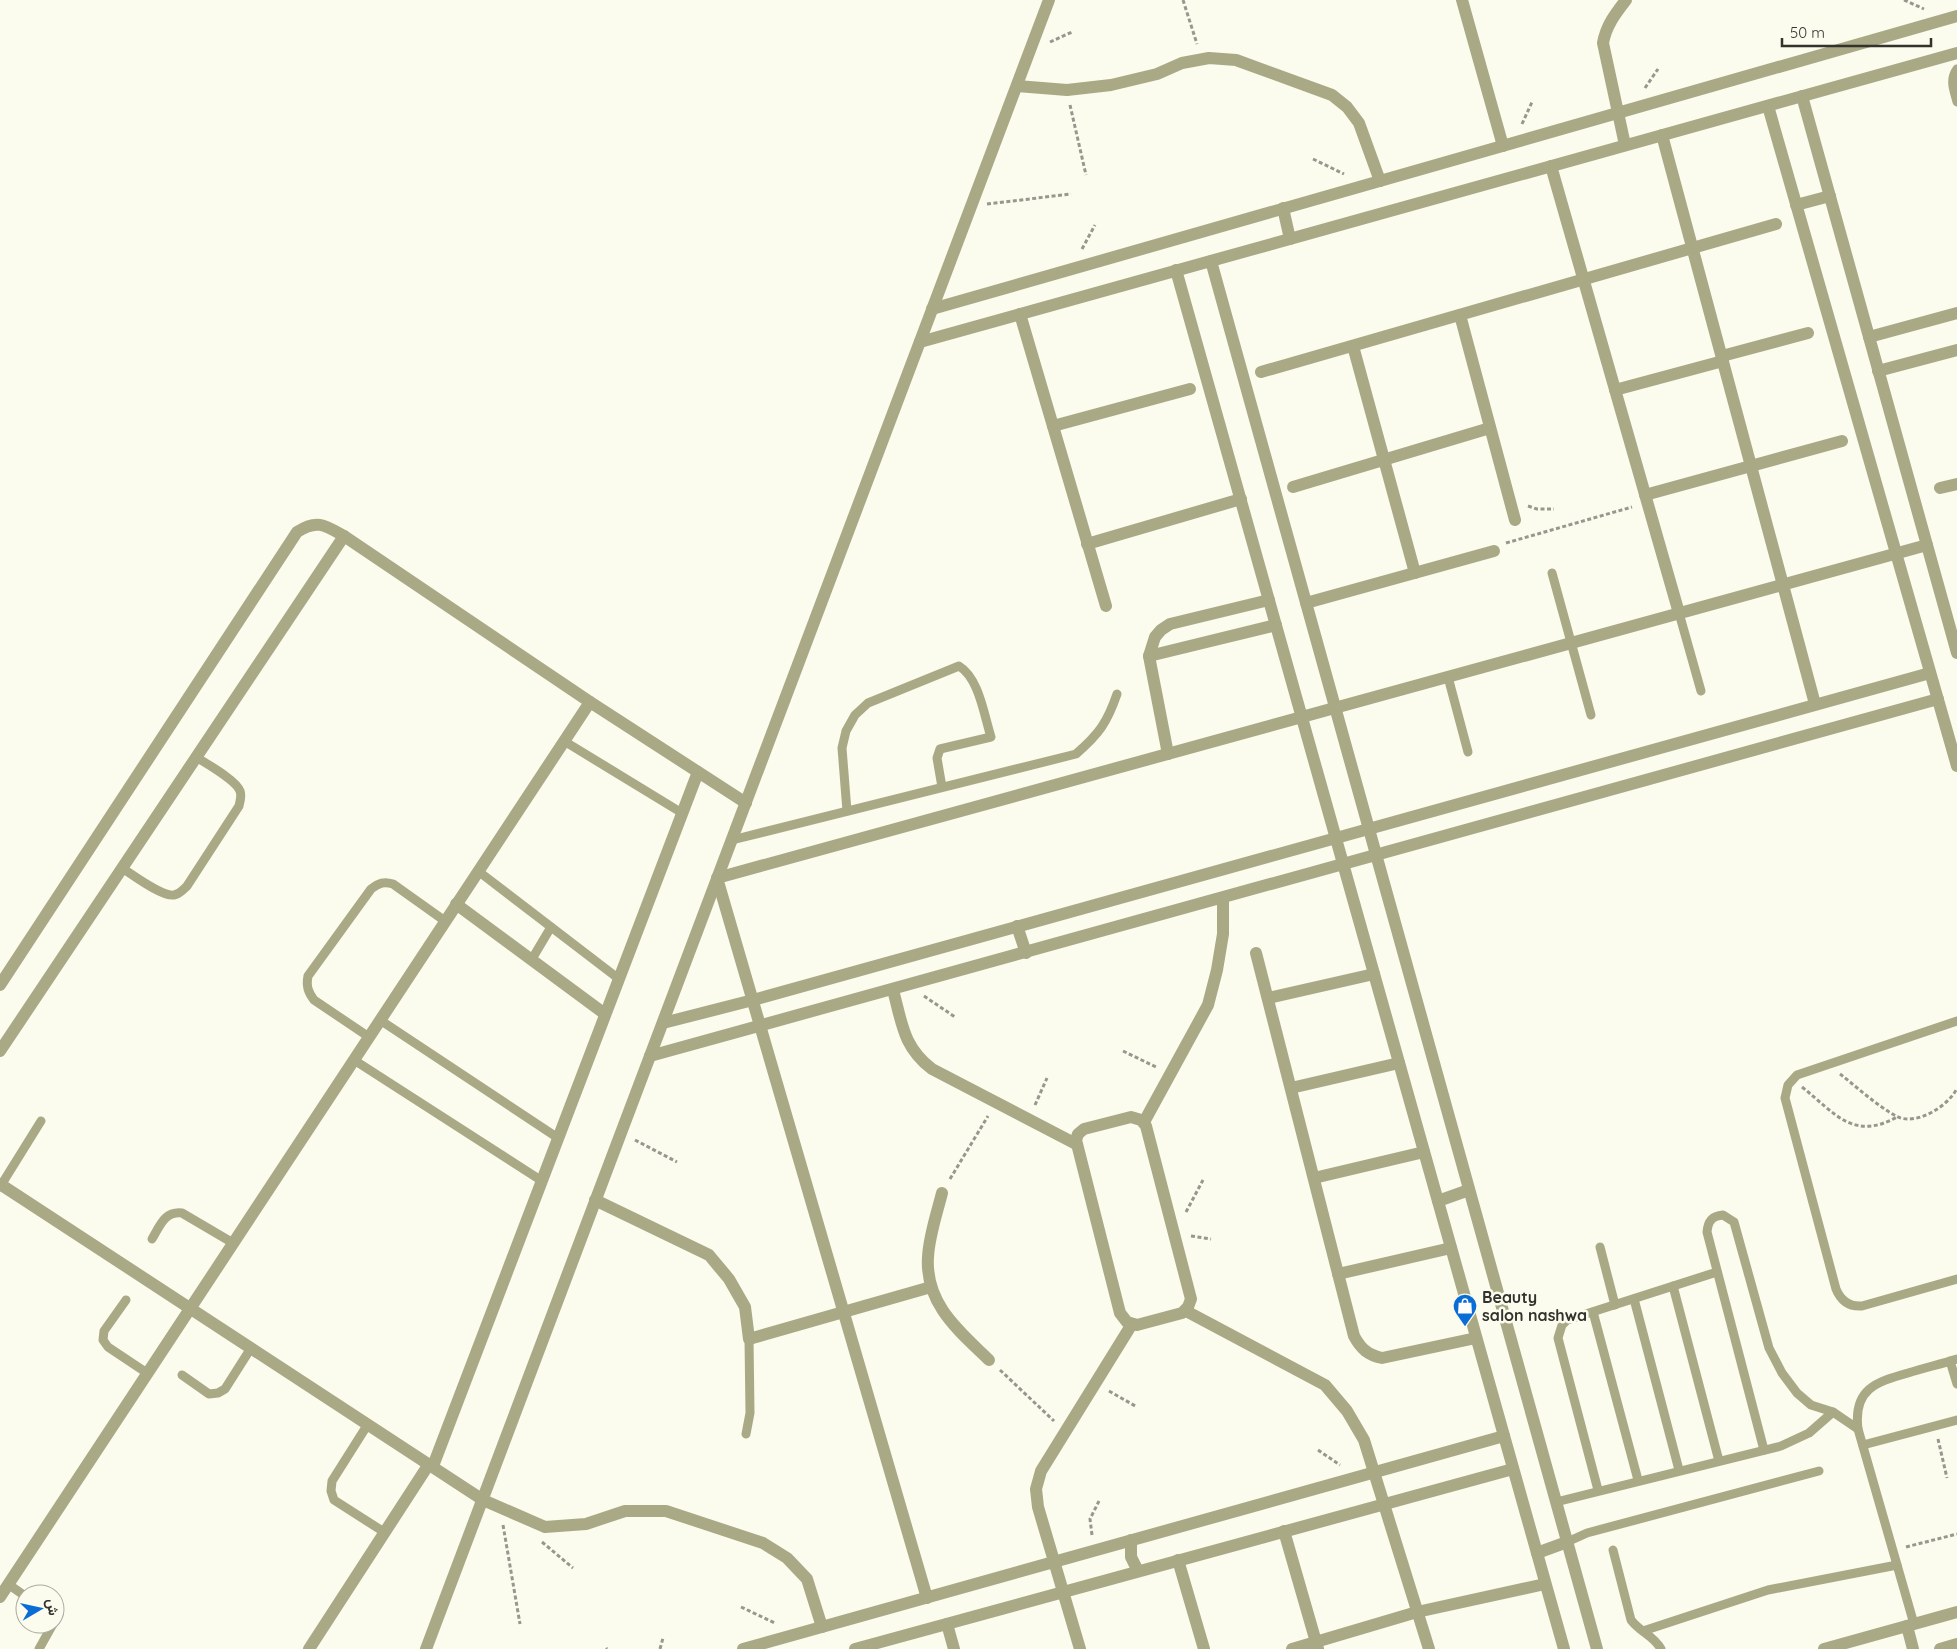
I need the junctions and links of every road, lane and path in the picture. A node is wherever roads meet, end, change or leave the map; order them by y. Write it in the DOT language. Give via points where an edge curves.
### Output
graph roads {
  1 [pos="1049,0"];
  2 [pos="1183,0"];
  3 [pos="1462,0"];
  4 [pos="1626,0"];
  5 [pos="1957,16"];
  6 [pos="1957,53"];
  7 [pos="1202,59"];
  8 [pos="1957,69"];
  9 [pos="1016,86"];
  10 [pos="1067,90"];
  11 [pos="1802,96"];
  12 [pos="1957,102"];
  13 [pos="1768,106"];
  14 [pos="1618,113"];
  15 [pos="1662,135"];
  16 [pos="1626,145"];
  17 [pos="1502,146"];
  18 [pos="1313,158"];
  19 [pos="1551,166"];
  20 [pos="1086,175"];
  21 [pos="1380,181"];
  22 [pos="1365,185"];
  23 [pos="1071,194"];
  24 [pos="1830,196"];
  25 [pos="1796,205"];
  26 [pos="971,206"];
  27 [pos="1283,208"];
  28 [pos="1776,224"];
  29 [pos="1290,239"];
  30 [pos="1693,248"];
  31 [pos="1210,261"];
  32 [pos="1176,270"];
  33 [pos="1583,279"];
  34 [pos="932,309"];
  35 [pos="1957,313"];
  36 [pos="1020,314"];
  37 [pos="1460,315"];
  38 [pos="1808,333"];
  39 [pos="1869,337"];
  40 [pos="920,342"];
  41 [pos="1353,346"];
  42 [pos="1957,350"];
  43 [pos="1722,358"];
  44 [pos="1878,371"];
  45 [pos="1261,372"];
  46 [pos="1190,389"];
  47 [pos="1615,390"];
  48 [pos="1053,426"];
  49 [pos="1490,428"];
  50 [pos="1842,441"];
  51 [pos="1384,459"];
  52 [pos="1752,466"];
  53 [pos="1957,484"];
  54 [pos="1293,487"];
  55 [pos="1940,488"];
  56 [pos="1508,494"];
  57 [pos="1241,499"];
  58 [pos="1646,499"];
  59 [pos="1554,509"];
  60 [pos="1515,520"];
  61 [pos="344,536"];
  62 [pos="1088,544"];
  63 [pos="1927,545"];
  64 [pos="1494,551"];
  65 [pos="1896,554"];
  66 [pos="1415,573"];
  67 [pos="1552,573"];
  68 [pos="1783,585"];
  69 [pos="1269,600"];
  70 [pos="1306,603"];
  71 [pos="1106,606"];
  72 [pos="1679,613"];
  73 [pos="1276,625"];
  74 [pos="1571,643"];
  75 [pos="1957,653"];
  76 [pos="1149,656"];
  77 [pos="1930,673"];
  78 [pos="1448,677"];
  79 [pos="1701,691"];
  80 [pos="1117,694"];
  81 [pos="1938,699"];
  82 [pos="590,702"];
  83 [pos="1816,704"];
  84 [pos="1335,708"];
  85 [pos="1591,715"];
  86 [pos="1302,717"];
  87 [pos="564,741"];
  88 [pos="1468,752"];
  89 [pos="1168,754"];
  90 [pos="196,757"];
  91 [pos="1957,766"];
  92 [pos="698,772"];
  93 [pos="942,787"];
  94 [pos="746,803"];
  95 [pos="847,811"];
  96 [pos="682,813"];
  97 [pos="1368,828"];
  98 [pos="1336,838"];
  99 [pos="732,840"];
  100 [pos="1376,855"];
  101 [pos="1343,865"];
  102 [pos="122,868"];
  103 [pos="478,871"];
  104 [pos="717,878"];
  105 [pos="1223,898"];
  106 [pos="456,904"];
  107 [pos="445,921"];
  108 [pos="1017,926"];
  109 [pos="551,927"];
  110 [pos="1026,953"];
  111 [pos="1256,953"];
  112 [pos="532,959"];
  113 [pos="1374,974"];
  114 [pos="619,979"];
  115 [pos="0,985"];
  116 [pos="908,986"];
  117 [pos="893,990"];
  118 [pos="1268,998"];
  119 [pos="753,1000"];
  120 [pos="605,1014"];
  121 [pos="955,1017"];
  122 [pos="380,1020"];
  123 [pos="1957,1021"];
  124 [pos="663,1023"];
  125 [pos="761,1027"];
  126 [pos="369,1037"];
  127 [pos="0,1051"];
  128 [pos="1122,1051"];
  129 [pos="650,1056"];
  130 [pos="354,1060"];
  131 [pos="1399,1063"];
  132 [pos="1828,1065"];
  133 [pos="1170,1074"];
  134 [pos="1047,1078"];
  135 [pos="1792,1079"];
  136 [pos="1291,1088"];
  137 [pos="1957,1088"];
  138 [pos="996,1103"];
  139 [pos="1898,1117"];
  140 [pos="1028,1120"];
  141 [pos="41,1122"];
  142 [pos="1144,1122"];
  143 [pos="621,1133"];
  144 [pos="558,1138"];
  145 [pos="1076,1144"];
  146 [pos="1424,1152"];
  147 [pos="677,1162"];
  148 [pos="1314,1178"];
  149 [pos="1203,1180"];
  150 [pos="542,1181"];
  151 [pos="0,1185"];
  152 [pos="1469,1190"];
  153 [pos="942,1192"];
  154 [pos="595,1200"];
  155 [pos="1438,1201"];
  156 [pos="1174,1233"];
  157 [pos="152,1239"];
  158 [pos="1211,1239"];
  159 [pos="233,1243"];
  160 [pos="1600,1247"];
  161 [pos="1451,1248"];
  162 [pos="1718,1272"];
  163 [pos="1338,1274"];
  164 [pos="1957,1279"];
  165 [pos="1673,1286"];
  166 [pos="931,1287"];
  167 [pos="1634,1299"];
  168 [pos="126,1300"];
  169 [pos="1615,1305"];
  170 [pos="190,1308"];
  171 [pos="1186,1311"];
  172 [pos="844,1312"];
  173 [pos="1593,1312"];
  174 [pos="1132,1324"];
  175 [pos="1476,1338"];
  176 [pos="749,1340"];
  177 [pos="251,1348"];
  178 [pos="989,1360"];
  179 [pos="1954,1360"];
  180 [pos="148,1373"];
  181 [pos="182,1375"];
  182 [pos="1095,1383"];
  183 [pos="1957,1384"];
  184 [pos="1137,1408"];
  185 [pos="1833,1412"];
  186 [pos="1957,1420"];
  187 [pos="368,1424"];
  188 [pos="1935,1426"];
  189 [pos="1858,1429"];
  190 [pos="1065,1432"];
  191 [pos="746,1434"];
  192 [pos="1504,1436"];
  193 [pos="1862,1444"];
  194 [pos="1318,1450"];
  195 [pos="1764,1450"];
  196 [pos="1719,1461"];
  197 [pos="431,1465"];
  198 [pos="1513,1469"];
  199 [pos="1679,1470"];
  200 [pos="1819,1471"];
  201 [pos="1374,1472"];
  202 [pos="1358,1477"];
  203 [pos="1947,1478"];
  204 [pos="1638,1480"];
  205 [pos="1598,1490"];
  206 [pos="483,1500"];
  207 [pos="1099,1501"];
  208 [pos="1556,1502"];
  209 [pos="1384,1504"];
  210 [pos="500,1508"];
  211 [pos="1284,1531"];
  212 [pos="384,1532"];
  213 [pos="1957,1534"];
  214 [pos="1131,1540"];
  215 [pos="1567,1542"];
  216 [pos="1613,1550"];
  217 [pos="1094,1551"];
  218 [pos="1893,1551"];
  219 [pos="1536,1553"];
  220 [pos="1178,1560"];
  221 [pos="1055,1562"];
  222 [pos="1897,1565"];
  223 [pos="1138,1571"];
  224 [pos="8,1584"];
  225 [pos="1546,1584"];
  226 [pos="15,1589"];
  227 [pos="1064,1592"];
  228 [pos="0,1597"];
  229 [pos="926,1598"];
  230 [pos="742,1607"];
  231 [pos="1417,1612"];
  232 [pos="1957,1612"];
  233 [pos="520,1624"];
  234 [pos="947,1624"];
  235 [pos="1910,1625"];
  236 [pos="822,1627"];
  237 [pos="1643,1631"];
  238 [pos="47,1634"];
  239 [pos="798,1634"];
  240 [pos="663,1638"];
  241 [pos="1957,1644"];
  242 [pos="1317,1646"];
  243 [pos="39,1649"];
  244 [pos="309,1649"];
  245 [pos="426,1649"];
  246 [pos="660,1649"];
  247 [pos="743,1649"];
  248 [pos="855,1649"];
  249 [pos="954,1649"];
  250 [pos="1080,1649"];
  251 [pos="1204,1649"];
  252 [pos="1292,1649"];
  253 [pos="1429,1649"];
  254 [pos="1564,1649"];
  255 [pos="1597,1649"];
  256 [pos="1661,1649"];
  257 [pos="1824,1649"];
  258 [pos="1913,1649"];
  259 [pos="1940,1649"];
  1 -- 9 [label="street"];
  2 -- 7 [label="path"];
  3 -- 17 [label="street"];
  4 -- 14 [label="street" via="1610,21 1603,43"];
  5 -- 14 [label="street"];
  6 -- 11 [label="street"];
  7 -- 10 [label="street" via="1111,85"];
  7 -- 21 [label="street" via="1236,60 1332,95 1348,107 1359,123"];
  8 -- 12 [label="lane" via="1952,82"];
  9 -- 10 [label="street"];
  9 -- 26 [label="street"];
  10 -- 20 [label="path"];
  11 -- 13 [label="street"];
  11 -- 24 [label="street"];
  13 -- 15 [label="street"];
  13 -- 25 [label="street"];
  14 -- 16 [label="street"];
  14 -- 17 [label="street"];
  15 -- 16 [label="street"];
  15 -- 30 [label="street"];
  16 -- 19 [label="street"];
  17 -- 21 [label="street"];
  18 -- 22 [label="path"];
  19 -- 29 [label="street"];
  19 -- 33 [label="street"];
  21 -- 22 [label="street"];
  22 -- 27 [label="street"];
  23 -- 26 [label="path"];
  24 -- 25 [label="street"];
  24 -- 39 [label="street"];
  25 -- 65 [label="street"];
  26 -- 34 [label="street"];
  27 -- 29 [label="street"];
  27 -- 34 [label="street"];
  28 -- 30 [label="street"];
  29 -- 31 [label="street"];
  30 -- 33 [label="street"];
  30 -- 43 [label="street"];
  31 -- 32 [label="street"];
  31 -- 70 [label="street"];
  32 -- 36 [label="street"];
  32 -- 57 [label="street"];
  33 -- 37 [label="street"];
  33 -- 47 [label="street"];
  34 -- 40 [label="street"];
  35 -- 39 [label="street"];
  36 -- 40 [label="street"];
  36 -- 48 [label="street"];
  37 -- 41 [label="street"];
  37 -- 49 [label="street"];
  38 -- 43 [label="street"];
  39 -- 44 [label="street"];
  40 -- 94 [label="street"];
  41 -- 45 [label="street"];
  41 -- 51 [label="street"];
  42 -- 44 [label="street"];
  43 -- 47 [label="street"];
  43 -- 52 [label="street"];
  44 -- 63 [label="street"];
  46 -- 48 [label="street"];
  47 -- 58 [label="street"];
  48 -- 62 [label="street"];
  49 -- 51 [label="street"];
  49 -- 56 [label="street"];
  50 -- 52 [label="street"];
  51 -- 54 [label="street"];
  51 -- 66 [label="street"];
  52 -- 58 [label="street"];
  52 -- 68 [label="street"];
  53 -- 55 [label="street"];
  56 -- 59 [label="path" via="1522,504"];
  56 -- 60 [label="street"];
  57 -- 62 [label="street"];
  57 -- 69 [label="street"];
  58 -- 64 [label="path" via="1497,546"];
  58 -- 72 [label="street"];
  61 -- 82 [label="street"];
  61 -- 90 [label="street"];
  61 -- 115 [label="street" via="321,524 308,525 297,532"];
  62 -- 71 [label="street"];
  63 -- 65 [label="street"];
  63 -- 75 [label="street"];
  64 -- 66 [label="street"];
  65 -- 68 [label="street"];
  65 -- 77 [label="street"];
  66 -- 70 [label="street"];
  67 -- 74 [label="lane"];
  68 -- 72 [label="street"];
  68 -- 83 [label="street"];
  69 -- 73 [label="street"];
  69 -- 76 [label="street" via="1170,624 1155,637"];
  70 -- 84 [label="street"];
  72 -- 74 [label="street"];
  72 -- 79 [label="lane"];
  73 -- 76 [label="street"];
  73 -- 86 [label="street"];
  74 -- 78 [label="street"];
  74 -- 85 [label="lane"];
  76 -- 89 [label="street"];
  77 -- 81 [label="street"];
  77 -- 83 [label="street"];
  78 -- 84 [label="street"];
  78 -- 88 [label="lane"];
  80 -- 93 [label="lane" via="1109,717 1095,738 1076,754"];
  81 -- 91 [label="street"];
  81 -- 100 [label="street"];
  82 -- 87 [label="street"];
  82 -- 92 [label="street"];
  83 -- 97 [label="street"];
  84 -- 86 [label="street"];
  84 -- 97 [label="street"];
  86 -- 89 [label="street"];
  86 -- 98 [label="street"];
  87 -- 96 [label="lane"];
  87 -- 103 [label="street"];
  89 -- 104 [label="street"];
  90 -- 102 [label="street"];
  90 -- 102 [label="lane" via="234,783 241,798 187,886 181,892 165,895"];
  92 -- 94 [label="street"];
  92 -- 96 [label="street"];
  93 -- 95 [label="lane"];
  93 -- 95 [label="lane" via="937,758 940,749 991,737 974,681 958,666 868,703 855,715 846,731 842,748"];
  94 -- 99 [label="street"];
  95 -- 99 [label="lane"];
  96 -- 114 [label="street"];
  97 -- 98 [label="street"];
  97 -- 100 [label="street"];
  98 -- 101 [label="street"];
  98 -- 108 [label="street"];
  99 -- 104 [label="street"];
  100 -- 101 [label="street"];
  100 -- 152 [label="street"];
  101 -- 105 [label="street"];
  101 -- 113 [label="street"];
  102 -- 127 [label="street"];
  103 -- 106 [label="street"];
  103 -- 109 [label="lane"];
  104 -- 119 [label="street"];
  104 -- 124 [label="street"];
  105 -- 110 [label="street"];
  105 -- 133 [label="street" via="1218,970 1208,1005"];
  106 -- 107 [label="street"];
  106 -- 112 [label="street"];
  107 -- 122 [label="street"];
  107 -- 126 [label="lane" via="394,884 378,884 371,889 308,976 307,985 314,1000"];
  108 -- 110 [label="street"];
  108 -- 119 [label="street"];
  109 -- 112 [label="lane"];
  109 -- 114 [label="lane"];
  110 -- 116 [label="street"];
  111 -- 118 [label="street"];
  112 -- 120 [label="street"];
  113 -- 118 [label="street"];
  113 -- 131 [label="street"];
  114 -- 120 [label="street"];
  116 -- 117 [label="street"];
  116 -- 121 [label="path"];
  117 -- 125 [label="street"];
  117 -- 138 [label="street" via="904,1032 919,1059"];
  118 -- 136 [label="street"];
  119 -- 124 [label="street"];
  119 -- 125 [label="street"];
  120 -- 144 [label="street"];
  122 -- 126 [label="street"];
  122 -- 144 [label="lane"];
  123 -- 132 [label="lane"];
  124 -- 129 [label="street"];
  125 -- 129 [label="street"];
  125 -- 172 [label="street"];
  126 -- 130 [label="street"];
  128 -- 133 [label="path"];
  129 -- 143 [label="street"];
  130 -- 150 [label="lane"];
  130 -- 159 [label="street"];
  131 -- 136 [label="street"];
  131 -- 146 [label="street"];
  132 -- 135 [label="lane"];
  132 -- 139 [label="path"];
  133 -- 142 [label="street"];
  134 -- 140 [label="path"];
  135 -- 139 [label="path" via="1850,1125 1866,1128 1883,1125"];
  135 -- 164 [label="lane" via="1785,1098 1839,1296 1849,1305 1862,1306"];
  136 -- 148 [label="street"];
  137 -- 139 [label="path" via="1945,1104 1930,1114"];
  138 -- 140 [label="street"];
  138 -- 153 [label="path"];
  140 -- 145 [label="street"];
  141 -- 151 [label="lane"];
  142 -- 145 [label="street" via="1131,1116 1084,1129 1078,1134"];
  142 -- 156 [label="street"];
  143 -- 147 [label="path"];
  143 -- 154 [label="street"];
  144 -- 150 [label="street"];
  145 -- 174 [label="street" via="1120,1313"];
  146 -- 148 [label="street"];
  146 -- 155 [label="street"];
  148 -- 163 [label="street"];
  149 -- 156 [label="path"];
  150 -- 197 [label="street"];
  151 -- 170 [label="street"];
  152 -- 155 [label="street"];
  152 -- 208 [label="street"];
  153 -- 166 [label="street" via="928,1258"];
  154 -- 176 [label="street" via="709,1255 729,1279 744,1308"];
  154 -- 206 [label="street"];
  155 -- 161 [label="street"];
  156 -- 158 [label="path"];
  156 -- 171 [label="street" via="1191,1294"];
  157 -- 159 [label="lane" via="166,1216 173,1212 182,1213"];
  159 -- 170 [label="street"];
  160 -- 169 [label="lane"];
  161 -- 163 [label="street"];
  161 -- 175 [label="street"];
  162 -- 165 [label="lane"];
  162 -- 185 [label="lane" via="1707,1225 1716,1216 1723,1215 1734,1222 1769,1348 1804,1399 1811,1405"];
  162 -- 195 [label="lane"];
  163 -- 175 [label="street" via="1354,1336 1373,1356 1382,1358"];
  165 -- 167 [label="lane"];
  165 -- 196 [label="lane"];
  166 -- 172 [label="street"];
  166 -- 178 [label="street" via="944,1314"];
  167 -- 169 [label="lane"];
  167 -- 199 [label="lane"];
  168 -- 180 [label="lane" via="104,1331 103,1340 108,1347"];
  169 -- 173 [label="lane"];
  170 -- 177 [label="street"];
  170 -- 180 [label="street"];
  171 -- 174 [label="street"];
  171 -- 201 [label="street" via="1325,1385 1347,1411 1364,1440"];
  172 -- 176 [label="street"];
  172 -- 229 [label="street"];
  173 -- 204 [label="lane"];
  173 -- 205 [label="lane" via="1567,1320 1558,1338"];
  174 -- 182 [label="street"];
  175 -- 192 [label="street"];
  176 -- 191 [label="lane" via="750,1414"];
  177 -- 181 [label="lane" via="225,1389 218,1393 209,1394"];
  177 -- 187 [label="street"];
  178 -- 190 [label="path"];
  179 -- 183 [label="lane"];
  179 -- 189 [label="lane" via="1874,1384 1859,1404"];
  180 -- 224 [label="street"];
  182 -- 184 [label="path"];
  182 -- 190 [label="street"];
  185 -- 189 [label="lane"];
  185 -- 195 [label="lane" via="1810,1433"];
  186 -- 188 [label="lane"];
  187 -- 197 [label="street"];
  187 -- 212 [label="lane" via="332,1481 331,1491 334,1500"];
  188 -- 193 [label="lane"];
  188 -- 203 [label="path"];
  189 -- 193 [label="lane"];
  190 -- 221 [label="street" via="1041,1471 1036,1489 1038,1508"];
  192 -- 198 [label="street"];
  192 -- 201 [label="street"];
  193 -- 218 [label="lane"];
  194 -- 202 [label="path"];
  195 -- 196 [label="lane"];
  196 -- 199 [label="lane"];
  197 -- 206 [label="street"];
  197 -- 212 [label="street"];
  198 -- 209 [label="street"];
  198 -- 219 [label="street"];
  199 -- 204 [label="lane"];
  200 -- 215 [label="lane" via="1587,1533"];
  201 -- 202 [label="street"];
  201 -- 209 [label="street"];
  202 -- 214 [label="street"];
  204 -- 205 [label="lane"];
  205 -- 208 [label="lane"];
  206 -- 210 [label="street"];
  206 -- 245 [label="street"];
  207 -- 217 [label="path" via="1090,1519"];
  208 -- 215 [label="street"];
  209 -- 211 [label="street"];
  209 -- 231 [label="street"];
  210 -- 233 [label="path"];
  210 -- 236 [label="street" via="545,1527 586,1524 624,1511 666,1511 762,1543 787,1558 807,1579"];
  211 -- 220 [label="street"];
  211 -- 242 [label="street"];
  212 -- 244 [label="street"];
  213 -- 218 [label="path"];
  214 -- 217 [label="street"];
  214 -- 223 [label="street" via="1131,1557"];
  215 -- 219 [label="street"];
  215 -- 255 [label="street"];
  216 -- 237 [label="lane" via="1631,1620"];
  217 -- 221 [label="street"];
  218 -- 222 [label="lane"];
  219 -- 225 [label="street"];
  220 -- 223 [label="street"];
  220 -- 251 [label="street"];
  221 -- 227 [label="street"];
  221 -- 229 [label="street"];
  222 -- 235 [label="lane"];
  222 -- 237 [label="lane" via="1768,1590"];
  223 -- 227 [label="street"];
  224 -- 226 [label="lane"];
  224 -- 228 [label="street"];
  225 -- 231 [label="street"];
  225 -- 254 [label="street"];
  227 -- 234 [label="street"];
  227 -- 250 [label="street"];
  229 -- 236 [label="street"];
  230 -- 239 [label="path"];
  231 -- 242 [label="street"];
  231 -- 253 [label="street"];
  232 -- 235 [label="street"];
  234 -- 248 [label="street"];
  234 -- 249 [label="street"];
  235 -- 257 [label="street"];
  235 -- 258 [label="street"];
  236 -- 239 [label="street"];
  237 -- 256 [label="lane" via="1657,1641"];
  238 -- 243 [label="lane"];
  239 -- 247 [label="street"];
  240 -- 246 [label="path"];
  241 -- 259 [label="street"];
  242 -- 252 [label="street"];
}
